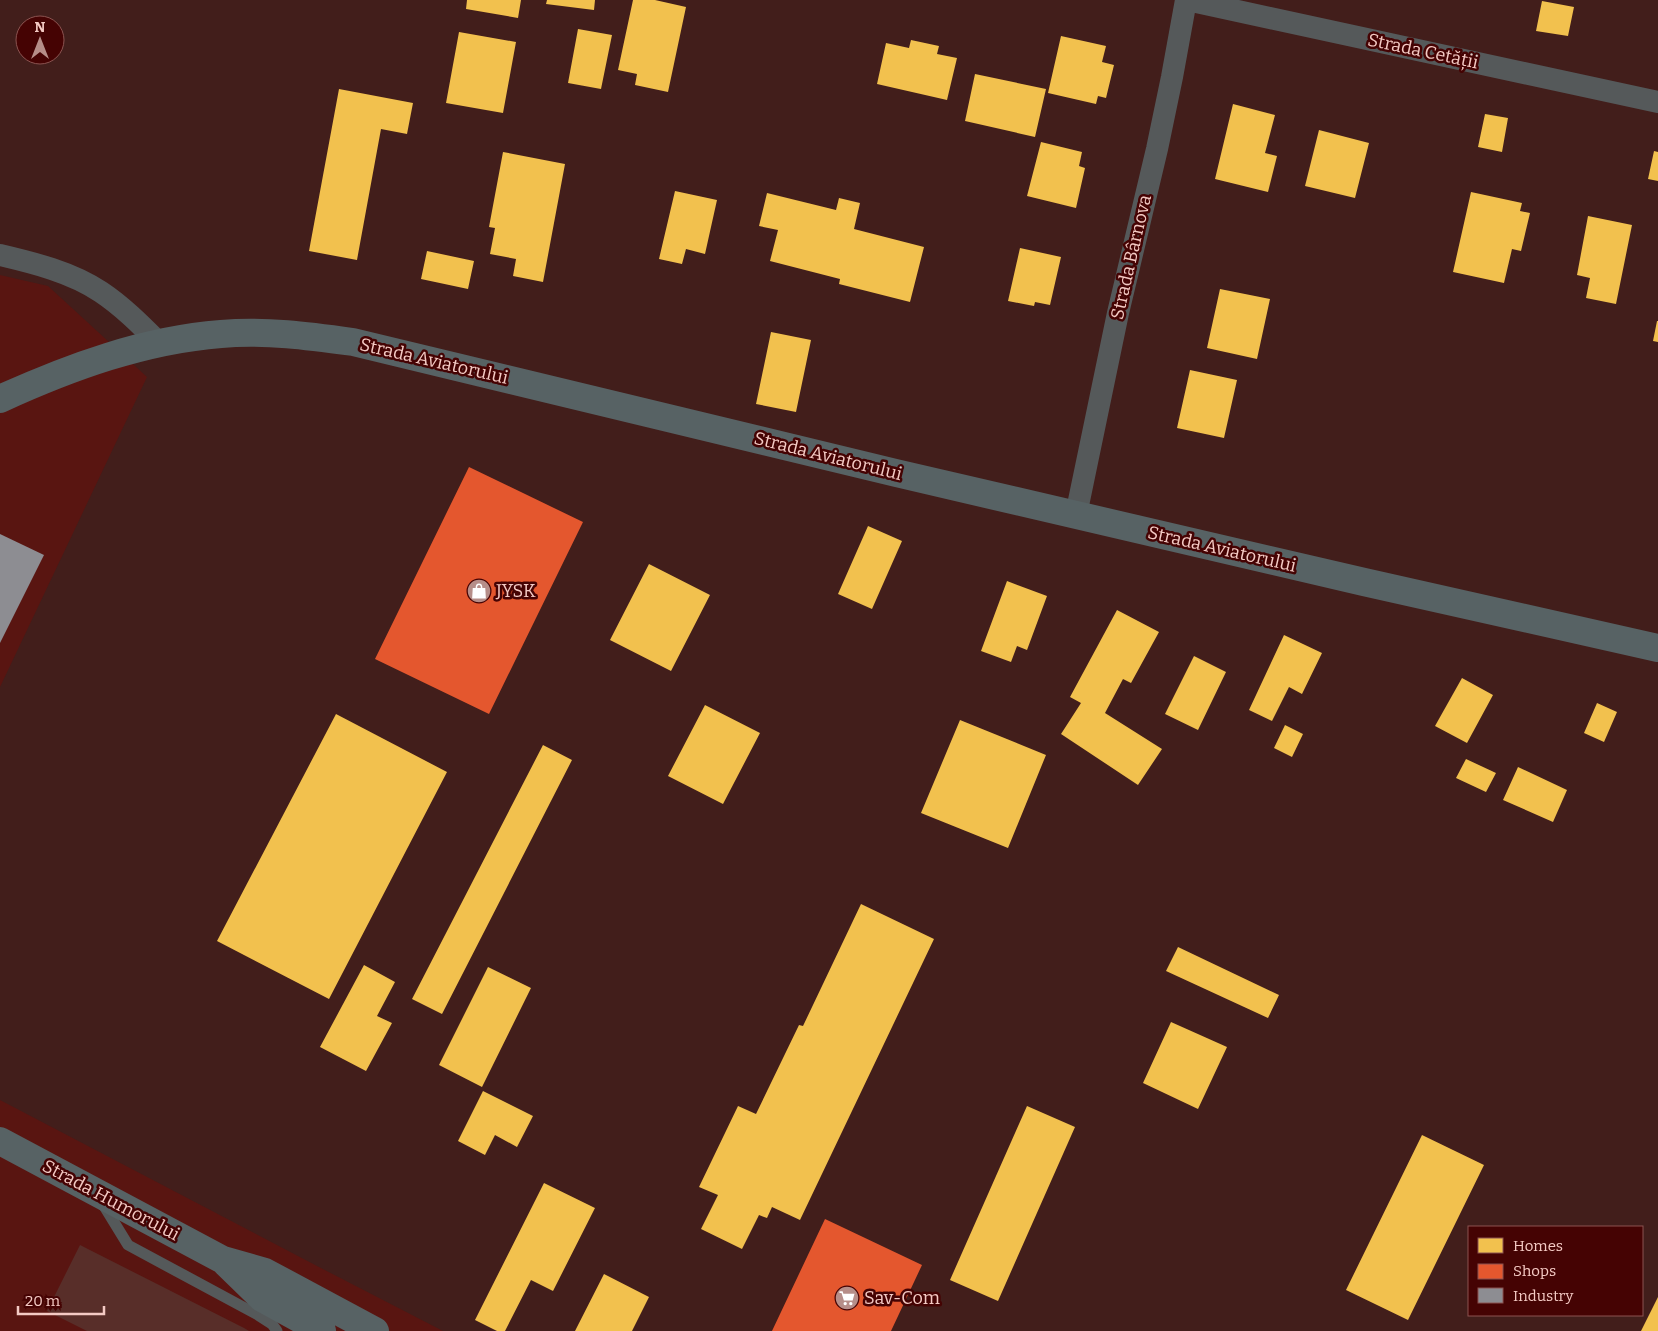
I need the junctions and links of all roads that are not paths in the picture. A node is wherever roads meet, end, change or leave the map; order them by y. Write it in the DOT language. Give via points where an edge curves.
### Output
graph roads {
  1 [pos="1186,0"];
  2 [pos="1658,102"];
  3 [pos="0,255"];
  4 [pos="158,342"];
  5 [pos="0,400"];
  6 [pos="1076,514"];
  7 [pos="1658,648"];
  8 [pos="0,1141"];
  9 [pos="95,1191"];
  10 [pos="223,1260"];
  11 [pos="277,1331"];
  12 [pos="322,1331"];
  13 [pos="376,1331"];
  1 -- 2 [label="street, Strada Cetății"];
  1 -- 6 [label="street, Strada Bârnova" via="1161,131 1118,313"];
  3 -- 4 [label="street" via="70,276 100,291 133,316"];
  4 -- 5 [label="main road, Strada Aviatorului" via="102,358"];
  4 -- 6 [label="main road, Strada Aviatorului" via="222,334 287,334 353,342"];
  6 -- 7 [label="main road, Strada Aviatorului"];
  8 -- 9 [label="main road, Strada Humorului"];
  9 -- 10 [label="main road, Strada Humorului"];
  9 -- 11 [label="lane" via="128,1245 258,1315"];
  10 -- 12 [label="main road, Strada Humorului" via="262,1298"];
  10 -- 13 [label="main road, Strada Humorului" via="265,1272"];
}
